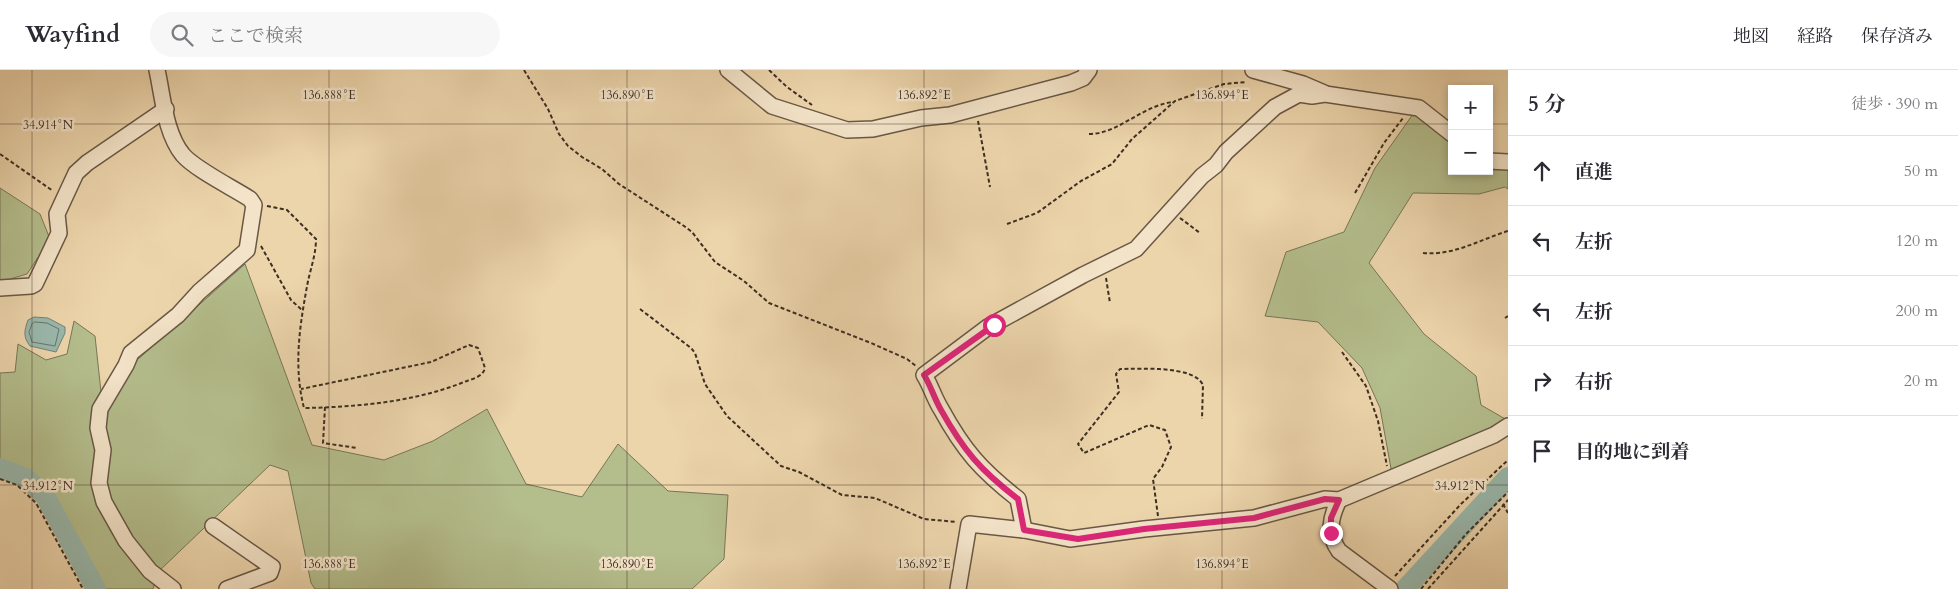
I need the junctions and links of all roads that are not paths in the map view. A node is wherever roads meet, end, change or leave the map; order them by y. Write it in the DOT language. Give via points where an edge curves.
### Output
graph roads {
  1 [pos="157,70"];
  2 [pos="728,70"];
  3 [pos="1089,70"];
  4 [pos="1249,76"];
  5 [pos="1325,94"];
  6 [pos="166,109"];
  7 [pos="1448,131"];
  8 [pos="1493,161"];
  9 [pos="1508,162"];
  10 [pos="0,288"];
  11 [pos="1508,426"];
  12 [pos="1339,500"];
  13 [pos="213,526"];
  14 [pos="1024,530"];
  15 [pos="1389,588"];
  16 [pos="173,589"];
  17 [pos="228,589"];
  18 [pos="958,589"];
  1 -- 6 [label="street"];
  2 -- 3 [label="street" via="772,106 847,130 898,124 976,108 1071,83 1083,78"];
  4 -- 5 [label="street" via="1303,84"];
  5 -- 7 [label="street" via="1410,105 1427,113"];
  5 -- 14 [label="street" via="1299,94 1275,106 1202,176 1136,249 988,327 924,375 967,453 1018,499"];
  6 -- 10 [label="street" via="76,173 57,214 59,233 34,284"];
  6 -- 16 [label="street" via="175,143 183,155 250,199 252,204 247,250 178,315 131,353 100,409 98,428 103,450 99,484 104,502 126,540 150,571"];
  8 -- 9 [label="street"];
  11 -- 12 [label="street" via="1494,435"];
  12 -- 14 [label="street" via="1325,499 1254,518 1070,539"];
  12 -- 15 [label="street" via="1331,518 1333,543"];
  13 -- 17 [label="street" via="272,567 270,573"];
  14 -- 18 [label="street" via="969,524"];
}
